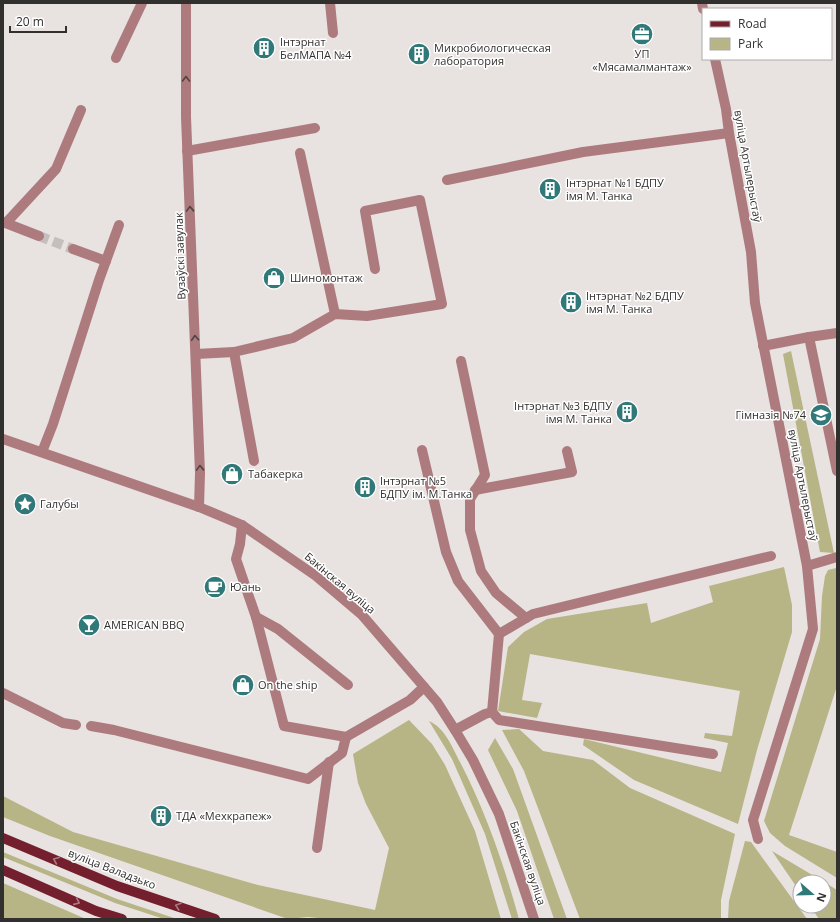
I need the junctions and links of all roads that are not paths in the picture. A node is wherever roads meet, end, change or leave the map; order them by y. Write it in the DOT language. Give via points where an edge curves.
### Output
graph roads {
  1 [pos="142,3"];
  2 [pos="186,3"];
  3 [pos="330,3"];
  4 [pos="334,33"];
  5 [pos="116,58"];
  6 [pos="714,60"];
  7 [pos="81,110"];
  8 [pos="315,128"];
  9 [pos="729,132"];
  10 [pos="187,151"];
  11 [pos="300,153"];
  12 [pos="447,180"];
  13 [pos="4,223"];
  14 [pos="118,225"];
  15 [pos="39,236"];
  16 [pos="74,249"];
  17 [pos="106,261"];
  18 [pos="375,269"];
  19 [pos="334,314"];
  20 [pos="837,333"];
  21 [pos="809,337"];
  22 [pos="763,346"];
  23 [pos="234,352"];
  24 [pos="196,354"];
  25 [pos="461,361"];
  26 [pos="3,438"];
  27 [pos="422,450"];
  28 [pos="567,451"];
  29 [pos="42,452"];
  30 [pos="254,461"];
  31 [pos="837,471"];
  32 [pos="475,490"];
  33 [pos="199,507"];
  34 [pos="242,525"];
  35 [pos="771,556"];
  36 [pos="837,557"];
  37 [pos="807,566"];
  38 [pos="256,617"];
  39 [pos="526,618"];
  40 [pos="499,634"];
  41 [pos="348,685"];
  42 [pos="424,687"];
  43 [pos="3,692"];
  44 [pos="492,712"];
  45 [pos="76,725"];
  46 [pos="91,726"];
  47 [pos="456,730"];
  48 [pos="346,737"];
  49 [pos="713,754"];
  50 [pos="329,762"];
  51 [pos="3,838"];
  52 [pos="758,839"];
  53 [pos="316,848"];
  54 [pos="3,870"];
  55 [pos="122,919"];
  56 [pos="215,919"];
  57 [pos="534,919"];
  1 -- 5 [label="street"];
  10 -- 2 [label="street, Вузаўскі завулак, one-way"];
  3 -- 4 [label="street"];
  6 -- 9 [label="street, вуліца Артылерыстаў"];
  7 -- 13 [label="street" via="56,169"];
  8 -- 10 [label="street"];
  9 -- 12 [label="street" via="583,152"];
  9 -- 22 [label="street, вуліца Артылерыстаў" via="751,252 755,303"];
  24 -- 10 [label="street, Вузаўскі завулак, one-way"];
  11 -- 19 [label="street"];
  13 -- 15 [label="street"];
  14 -- 17 [label="street"];
  16 -- 17 [label="street"];
  17 -- 29 [label="street"];
  18 -- 19 [label="street" via="365,211 420,200 442,304 367,316"];
  19 -- 23 [label="street" via="293,338"];
  20 -- 21 [label="street"];
  21 -- 22 [label="street"];
  21 -- 31 [label="street"];
  22 -- 37 [label="street, вуліца Артылерыстаў"];
  23 -- 24 [label="street"];
  23 -- 30 [label="street"];
  33 -- 24 [label="street, Вузаўскі завулак, one-way"];
  25 -- 32 [label="street" via="485,475"];
  26 -- 29 [label="street, Бакінская вуліца"];
  27 -- 40 [label="street" via="446,552 458,581"];
  28 -- 32 [label="street" via="572,472"];
  29 -- 33 [label="street, Бакінская вуліца"];
  32 -- 39 [label="street" via="470,499 470,530 481,571 496,593"];
  33 -- 34 [label="street, Бакінская вуліца"];
  34 -- 38 [label="street" via="236,559"];
  34 -- 42 [label="street, Бакінская вуліца" via="316,576 362,615"];
  35 -- 39 [label="street" via="532,614"];
  36 -- 37 [label="street"];
  37 -- 52 [label="street, вуліца Артылерыстаў" via="813,628 753,820"];
  38 -- 41 [label="street" via="278,629"];
  38 -- 48 [label="street" via="284,726"];
  39 -- 40 [label="street"];
  40 -- 44 [label="street"];
  42 -- 47 [label="street, Бакінская вуліца"];
  42 -- 48 [label="street" via="410,700"];
  43 -- 45 [label="street" via="63,723"];
  44 -- 47 [label="street"];
  44 -- 49 [label="street" via="499,720"];
  46 -- 50 [label="street" via="308,779"];
  47 -- 57 [label="street, Бакінская вуліца" via="499,814"];
  48 -- 50 [label="street" via="342,753"];
  50 -- 53 [label="street"];
  56 -- 51 [label="main road, вуліца Валадзько, one-way" via="118,886"];
  54 -- 55 [label="main road, one-way" via="96,911"];
}
